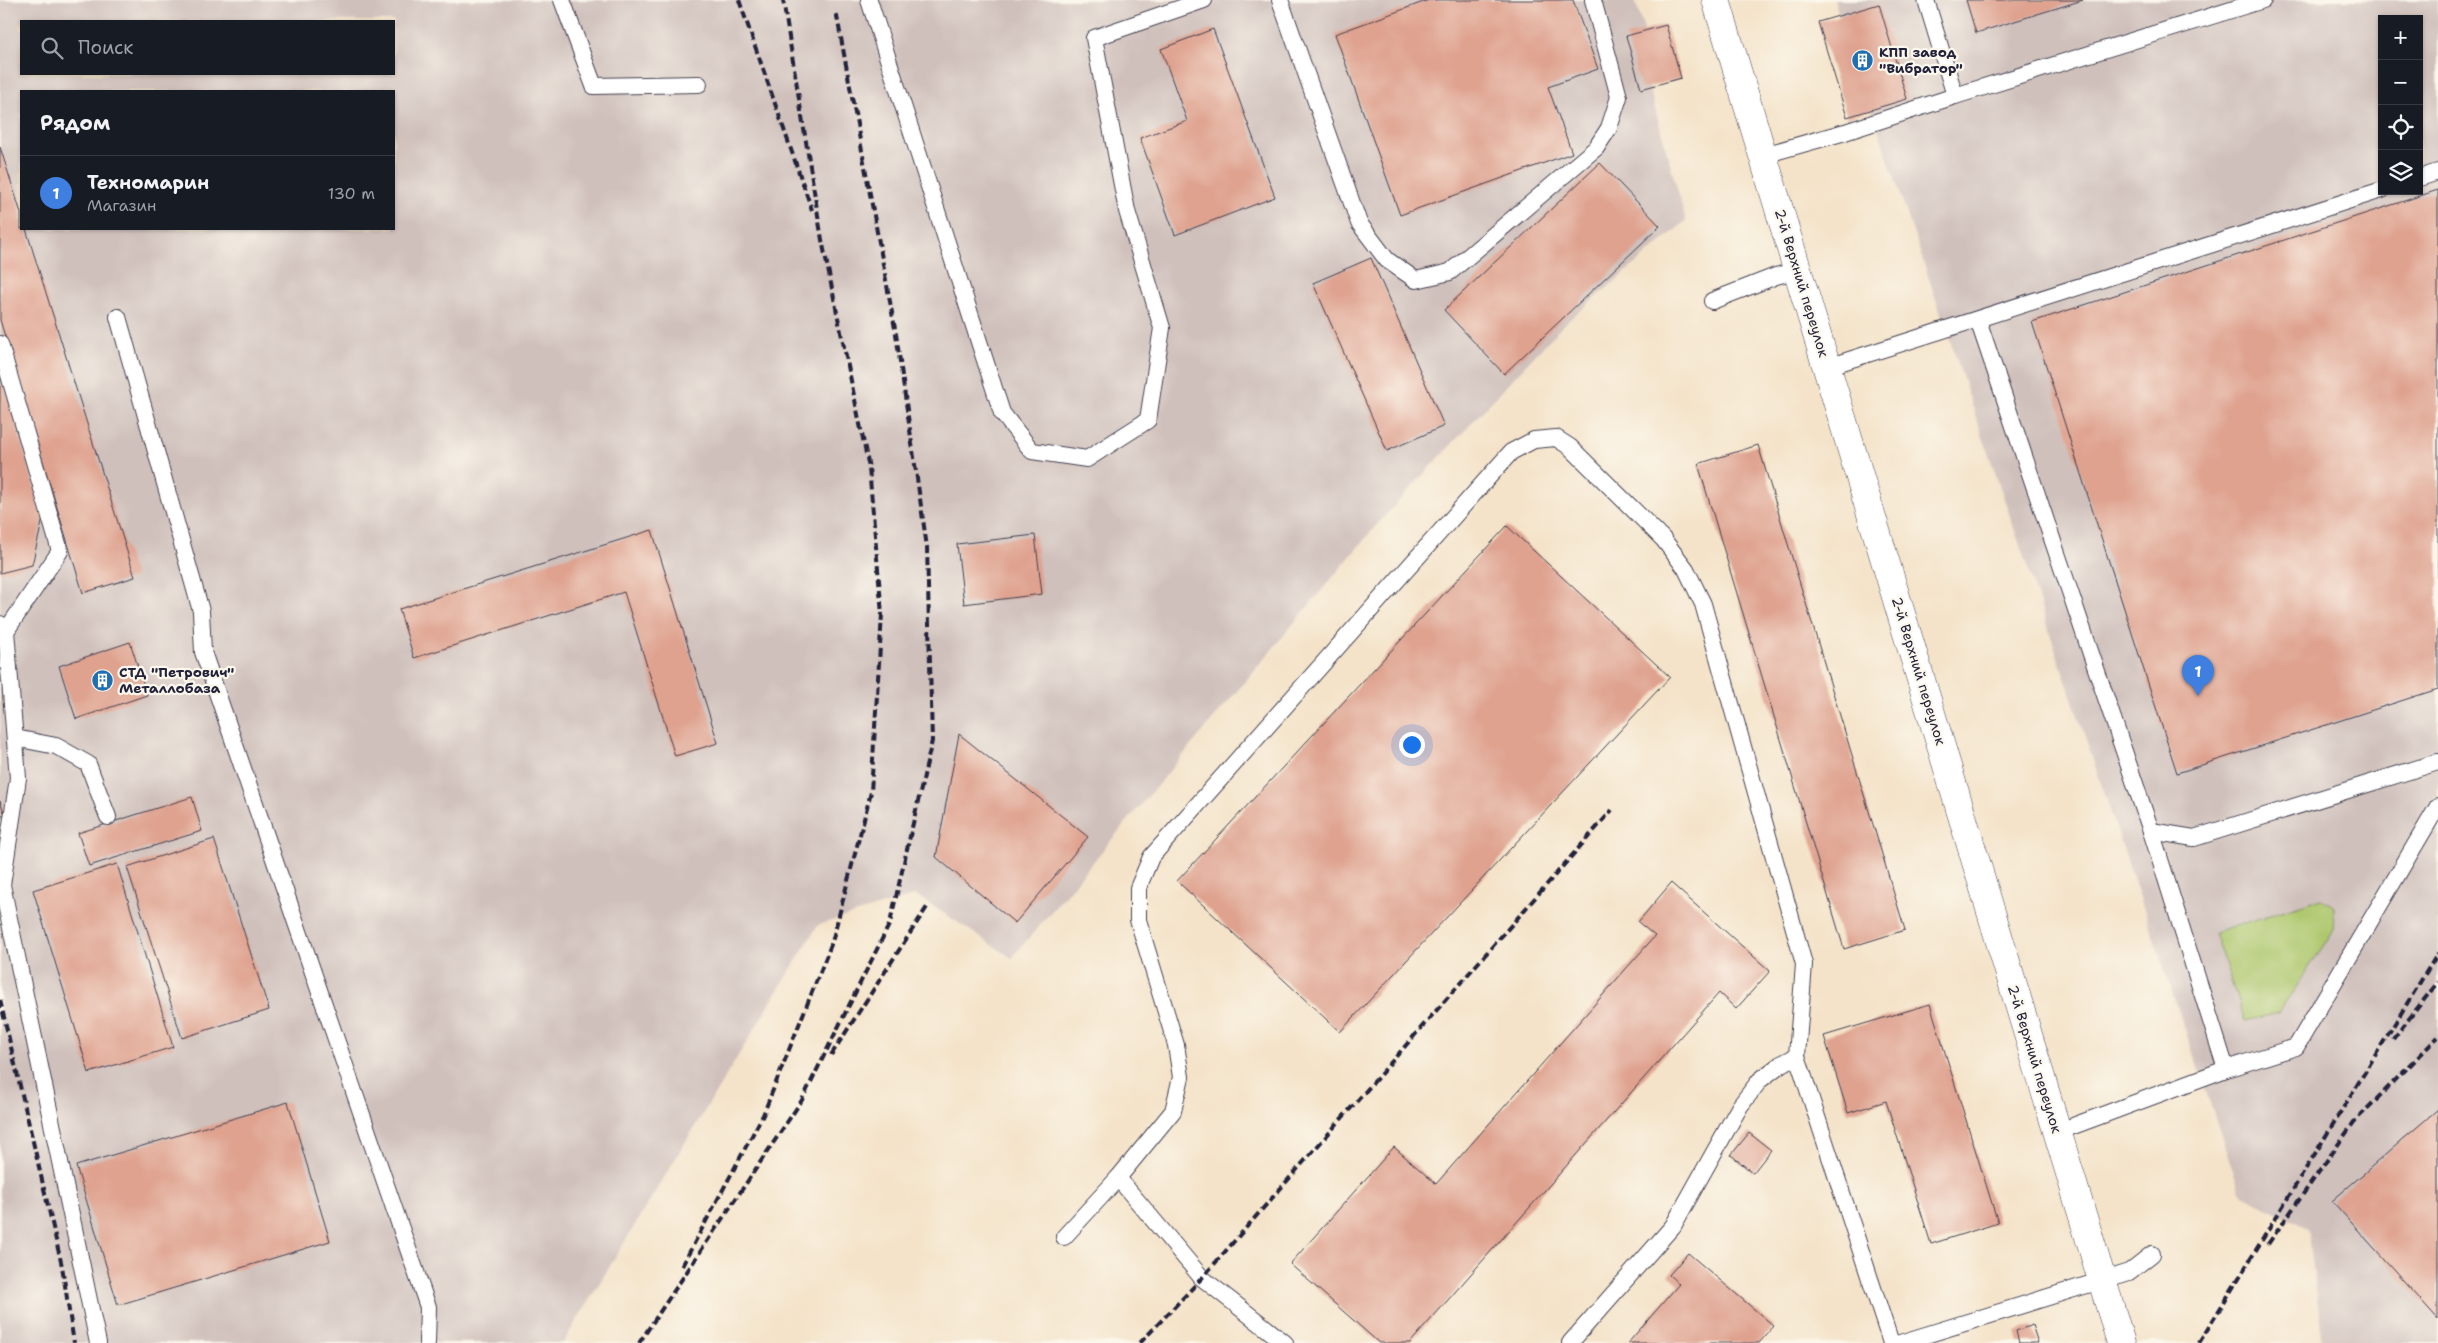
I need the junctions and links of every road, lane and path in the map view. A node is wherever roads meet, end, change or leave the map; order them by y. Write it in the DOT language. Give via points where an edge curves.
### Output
graph roads {
  1 [pos="562,0"];
  2 [pos="869,0"];
  3 [pos="1204,0"];
  4 [pos="1280,0"];
  5 [pos="1593,0"];
  6 [pos="1716,0"];
  7 [pos="1926,0"];
  8 [pos="2263,0"];
  9 [pos="699,84"];
  10 [pos="1955,96"];
  11 [pos="1764,155"];
  12 [pos="2438,172"];
  13 [pos="2423,177"];
  14 [pos="2378,191"];
  15 [pos="1798,270"];
  16 [pos="1712,301"];
  17 [pos="118,317"];
  18 [pos="1978,320"];
  19 [pos="0,344"];
  20 [pos="1827,367"];
  21 [pos="3,627"];
  22 [pos="15,738"];
  23 [pos="2438,762"];
  24 [pos="2438,806"];
  25 [pos="108,817"];
  26 [pos="2151,831"];
  27 [pos="1797,1056"];
  28 [pos="2226,1069"];
  29 [pos="2057,1132"];
  30 [pos="1118,1178"];
  31 [pos="1064,1237"];
  32 [pos="2152,1254"];
  33 [pos="2102,1281"];
  34 [pos="98,1343"];
  35 [pos="427,1343"];
  36 [pos="1285,1343"];
  37 [pos="1570,1343"];
  38 [pos="1891,1343"];
  39 [pos="1900,1343"];
  40 [pos="2121,1343"];
  1 -- 9 [label="lane" via="594,86"];
  2 -- 3 [label="lane" via="1002,413 1032,451 1086,459 1148,420 1162,328 1127,211 1094,38"];
  4 -- 5 [label="lane" via="1359,223 1387,260 1416,280 1450,272 1596,148 1609,128 1619,98"];
  6 -- 11 [label="street, 2-й Верхний переулок"];
  7 -- 10 [label="lane"];
  8 -- 10 [label="lane"];
  10 -- 11 [label="lane"];
  11 -- 15 [label="street, 2-й Верхний переулок"];
  12 -- 13 [label="lane"];
  14 -- 18 [label="lane"];
  15 -- 16 [label="lane"];
  15 -- 20 [label="street, 2-й Верхний переулок"];
  17 -- 35 [label="lane" via="201,611 203,652 428,1308"];
  18 -- 20 [label="lane"];
  18 -- 26 [label="lane"];
  19 -- 21 [label="lane" via="60,551"];
  20 -- 29 [label="street, 2-й Верхний переулок"];
  21 -- 22 [label="lane"];
  22 -- 25 [label="lane" via="56,746 88,764"];
  22 -- 34 [label="lane" via="18,778 2,885"];
  23 -- 26 [label="lane" via="2194,838"];
  24 -- 28 [label="lane" via="2296,1047"];
  26 -- 28 [label="lane"];
  27 -- 30 [label="lane" via="1804,964 1703,604 1686,569 1663,539 1570,447 1556,438 1534,440 1511,452 1151,857 1138,888 1138,920 1176,1045 1181,1077 1173,1112"];
  27 -- 37 [label="lane" via="1780,1064 1760,1080 1740,1106 1673,1226"];
  27 -- 38 [label="lane"];
  28 -- 29 [label="lane"];
  29 -- 33 [label="street, 2-й Верхний переулок"];
  30 -- 31 [label="lane"];
  30 -- 36 [label="lane" via="1202,1278"];
  32 -- 33 [label="lane" via="2129,1272"];
  33 -- 39 [label="lane"];
  33 -- 40 [label="street, 2-й Верхний переулок"];
}
